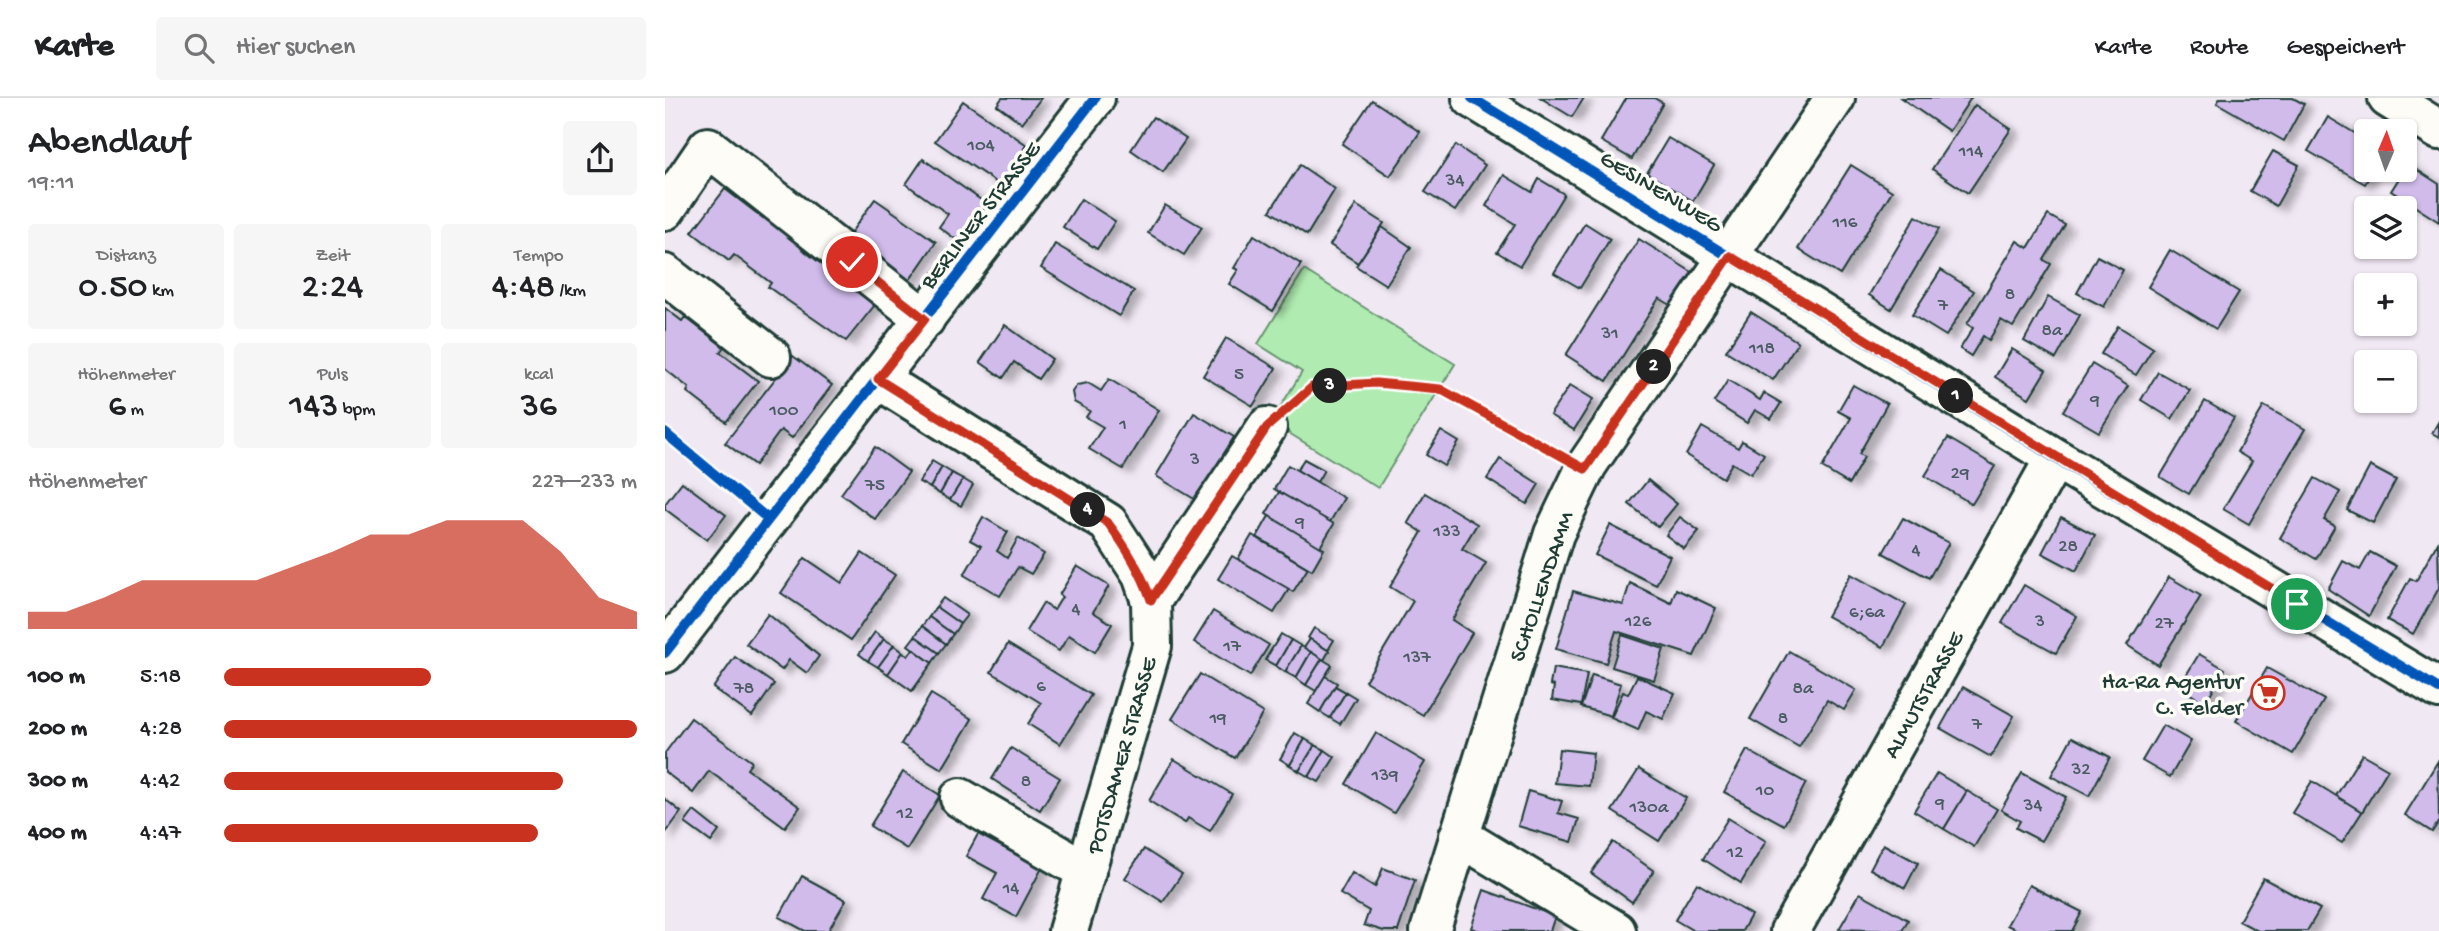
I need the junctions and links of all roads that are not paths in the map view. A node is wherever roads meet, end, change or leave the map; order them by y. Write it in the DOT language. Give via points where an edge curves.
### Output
graph roads {
  1 [pos="1095,98"];
  2 [pos="1472,98"];
  3 [pos="1835,98"];
  4 [pos="2388,98"];
  5 [pos="2439,130"];
  6 [pos="665,210"];
  7 [pos="1730,256"];
  8 [pos="665,274"];
  9 [pos="925,319"];
  10 [pos="771,357"];
  11 [pos="878,379"];
  12 [pos="1267,427"];
  13 [pos="2055,458"];
  14 [pos="1151,600"];
  15 [pos="665,653"];
  16 [pos="2439,689"];
  17 [pos="960,798"];
  18 [pos="1459,836"];
  19 [pos="1086,871"];
  20 [pos="1069,931"];
  21 [pos="1430,931"];
  22 [pos="1616,931"];
  23 [pos="1790,931"];
  1 -- 9 [label="street, BERLINER STRASSE"];
  2 -- 7 [label="street, GESINENWEG"];
  3 -- 7 [label="street, SCHOLLENDAMM"];
  4 -- 5 [label="street"];
  6 -- 9 [label="street" via="708,147"];
  7 -- 13 [label="street, GESINENWEG"];
  7 -- 18 [label="street, SCHOLLENDAMM" via="1585,469 1554,534"];
  8 -- 10 [label="street"];
  9 -- 11 [label="street, BERLINER STRASSE"];
  11 -- 14 [label="street, POTSDAMER STRASSE" via="1108,523 1137,565"];
  11 -- 15 [label="street, BERLINER STRASSE"];
  12 -- 14 [label="street"];
  13 -- 16 [label="street, GESINENWEG"];
  13 -- 23 [label="street, ALMUTSTRASSE"];
  14 -- 19 [label="street, POTSDAMER STRASSE" via="1152,646"];
  17 -- 19 [label="street"];
  18 -- 21 [label="street, SCHOLLENDAMM"];
  18 -- 22 [label="street"];
  19 -- 20 [label="street, POTSDAMER STRASSE"];
}
